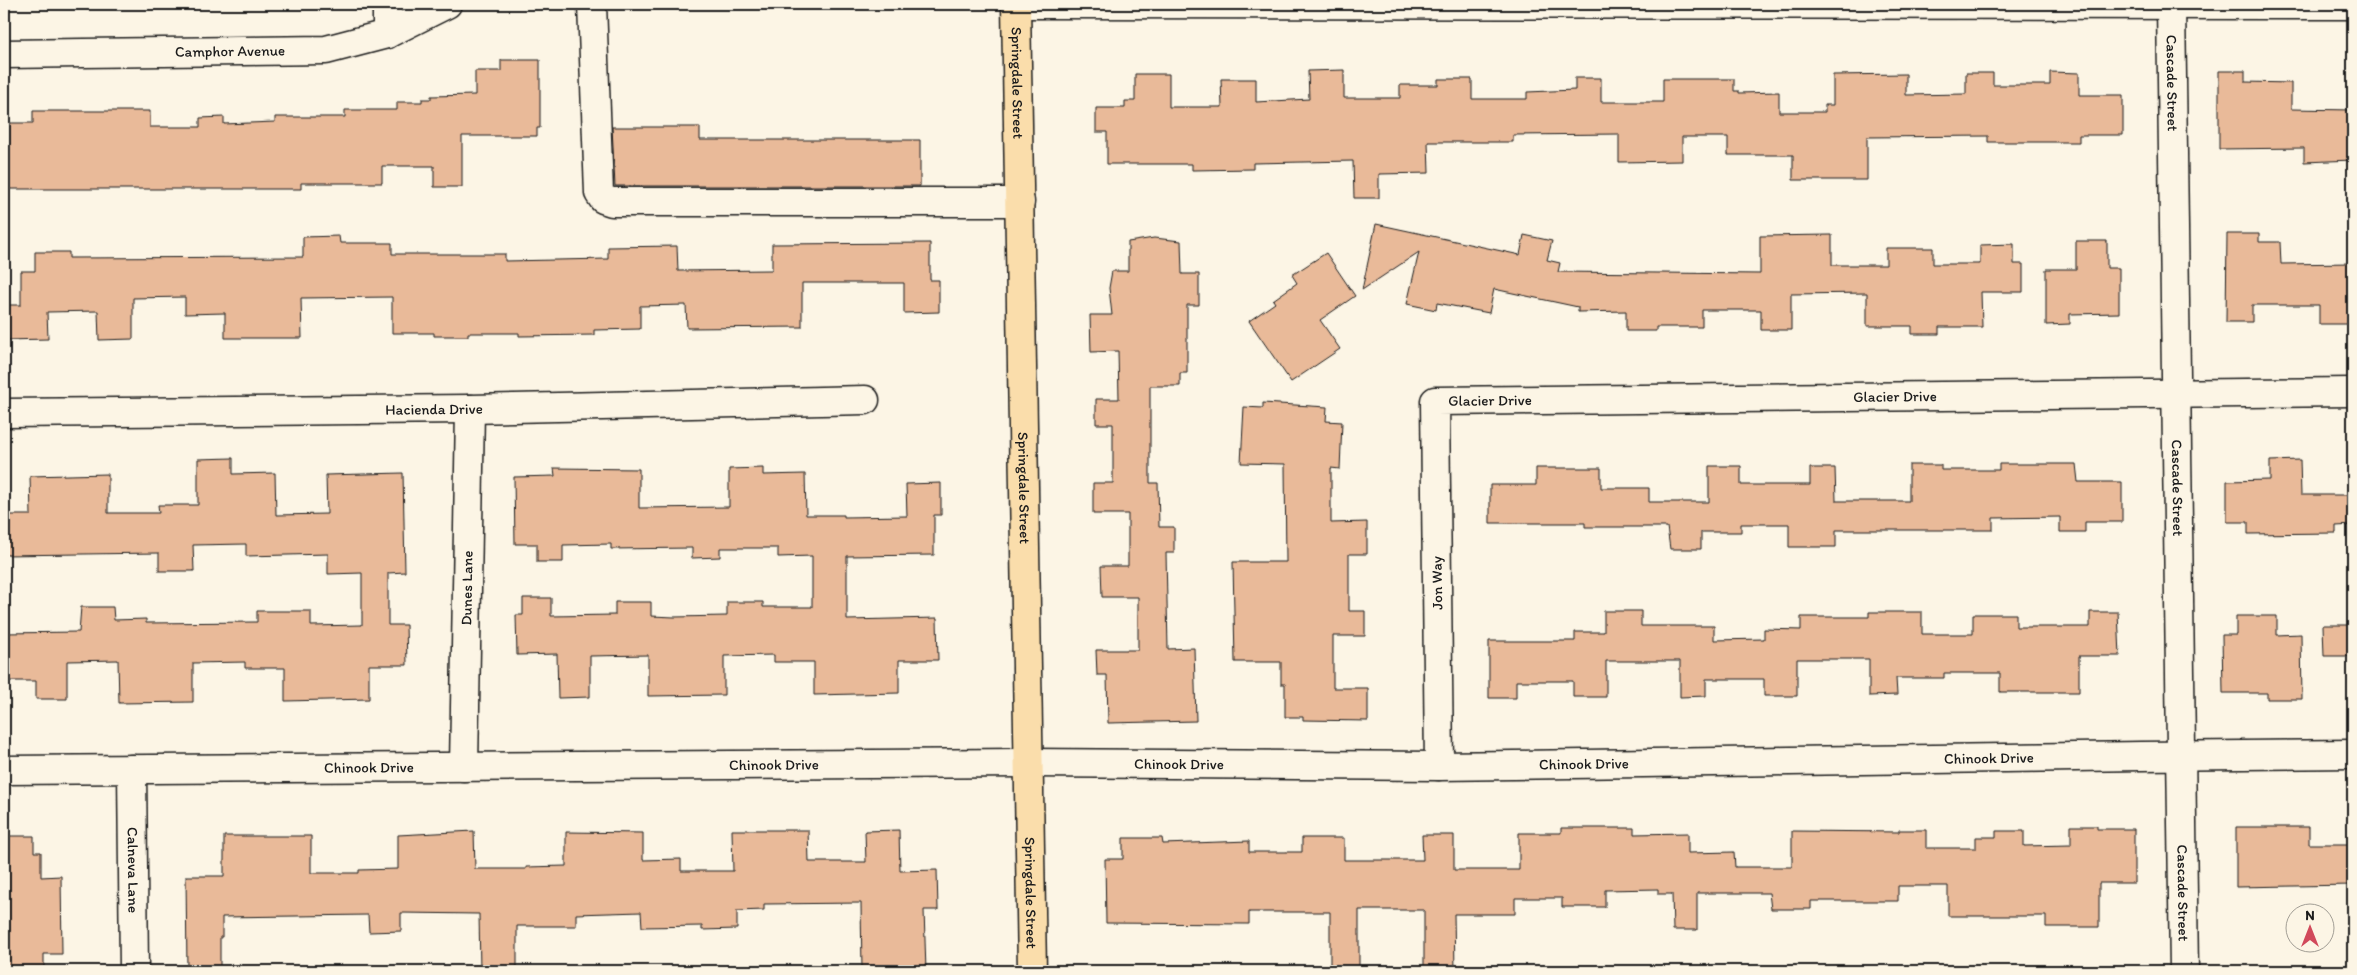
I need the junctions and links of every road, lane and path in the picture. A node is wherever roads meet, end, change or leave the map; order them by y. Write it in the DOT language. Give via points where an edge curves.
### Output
graph roads {
  1 [pos="387,4"];
  2 [pos="447,4"];
  3 [pos="592,4"];
  4 [pos="1016,4"];
  5 [pos="2172,4"];
  6 [pos="2353,5"];
  7 [pos="387,34"];
  8 [pos="4,54"];
  9 [pos="1020,202"];
  10 [pos="2353,392"];
  11 [pos="2176,394"];
  12 [pos="865,400"];
  13 [pos="1436,401"];
  14 [pos="470,409"];
  15 [pos="4,413"];
  16 [pos="2353,754"];
  17 [pos="2181,756"];
  18 [pos="1028,763"];
  19 [pos="1439,766"];
  20 [pos="464,767"];
  21 [pos="132,769"];
  22 [pos="4,770"];
  23 [pos="134,971"];
  24 [pos="1032,971"];
  25 [pos="2184,971"];
  1 -- 7 [label="street"];
  2 -- 7 [label="street, Camphor Avenue"];
  3 -- 9 [label="street" via="599,193 603,199 612,202"];
  4 -- 5 [label="street"];
  4 -- 9 [label="main road, Springdale Street"];
  5 -- 6 [label="street"];
  5 -- 11 [label="street, Cascade Street"];
  7 -- 8 [label="street, Camphor Avenue" via="326,50"];
  9 -- 18 [label="main road, Springdale Street"];
  10 -- 11 [label="street, Glacier Drive"];
  11 -- 13 [label="street, Glacier Drive"];
  11 -- 17 [label="street, Cascade Street"];
  12 -- 14 [label="street, Hacienda Drive"];
  13 -- 19 [label="street, Jon Way"];
  14 -- 15 [label="street, Hacienda Drive"];
  14 -- 20 [label="street, Dunes Lane"];
  16 -- 17 [label="street, Chinook Drive"];
  17 -- 19 [label="street, Chinook Drive"];
  17 -- 25 [label="street, Cascade Street"];
  18 -- 19 [label="street, Chinook Drive"];
  18 -- 20 [label="street, Chinook Drive"];
  18 -- 24 [label="main road, Springdale Street"];
  20 -- 21 [label="street, Chinook Drive"];
  21 -- 22 [label="street, Chinook Drive"];
  21 -- 23 [label="street, Calneva Lane"];
}
